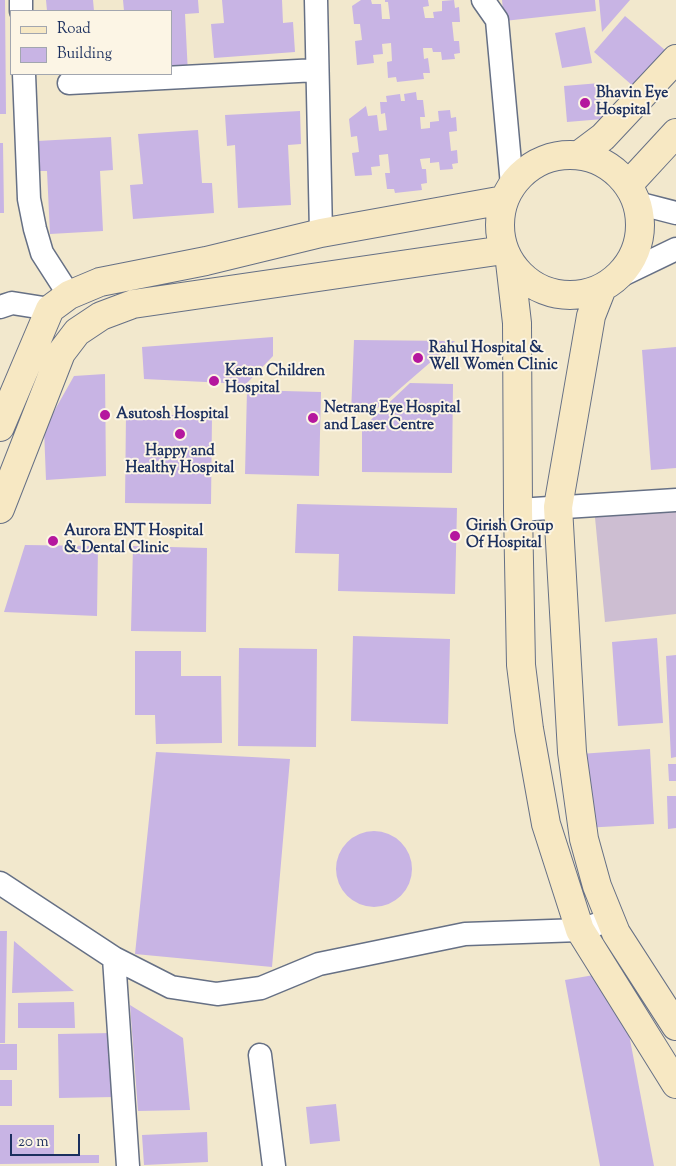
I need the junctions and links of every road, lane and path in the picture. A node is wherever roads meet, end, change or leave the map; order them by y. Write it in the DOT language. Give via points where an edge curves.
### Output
graph roads {
  1 [pos="316,0"];
  2 [pos="483,0"];
  3 [pos="676,59"];
  4 [pos="318,70"];
  5 [pos="24,75"];
  6 [pos="69,83"];
  7 [pos="676,133"];
  8 [pos="579,156"];
  9 [pos="508,192"];
  10 [pos="632,194"];
  11 [pos="676,213"];
  12 [pos="321,233"];
  13 [pos="676,249"];
  14 [pos="507,256"];
  15 [pos="610,282"];
  16 [pos="60,302"];
  17 [pos="0,307"];
  18 [pos="0,428"];
  19 [pos="676,500"];
  20 [pos="558,507"];
  21 [pos="0,509"];
  22 [pos="518,510"];
  23 [pos="2,879"];
  24 [pos="610,920"];
  25 [pos="580,930"];
  26 [pos="114,958"];
  27 [pos="676,1026"];
  28 [pos="260,1055"];
  29 [pos="676,1084"];
  30 [pos="128,1166"];
  31 [pos="274,1166"];
  1 -- 4 [label="street"];
  2 -- 9 [label="street" via="497,20"];
  3 -- 8 [label="street" via="603,137"];
  4 -- 6 [label="street"];
  4 -- 12 [label="street"];
  5 -- 16 [label="street" via="29,199 34,229"];
  7 -- 10 [label="street"];
  8 -- 9 [label="street" via="560,155 541,161 525,171"];
  8 -- 10 [label="street" via="598,161 615,171"];
  9 -- 12 [label="street"];
  9 -- 14 [label="street" via="499,221 501,242"];
  10 -- 11 [label="street"];
  10 -- 15 [label="street" via="640,223 638,243 630,261"];
  12 -- 16 [label="street" via="100,282"];
  13 -- 15 [label="street"];
  14 -- 15 [label="street" via="521,276 551,293 586,294"];
  14 -- 21 [label="street" via="133,304 100,316 77,332 62,352"];
  14 -- 22 [label="street" via="518,323"];
  15 -- 20 [label="street" via="591,316"];
  16 -- 17 [label="street" via="12,303"];
  16 -- 18 [label="street"];
  19 -- 20 [label="street"];
  20 -- 22 [label="street"];
  20 -- 24 [label="street" via="572,752 584,840"];
  22 -- 25 [label="street" via="521,665 529,729 546,824"];
  23 -- 26 [label="street"];
  24 -- 25 [label="street"];
  24 -- 27 [label="street"];
  25 -- 26 [label="street" via="466,934 319,964 261,988 217,994 171,987"];
  25 -- 29 [label="street"];
  26 -- 30 [label="street"];
  28 -- 31 [label="street"];
}
